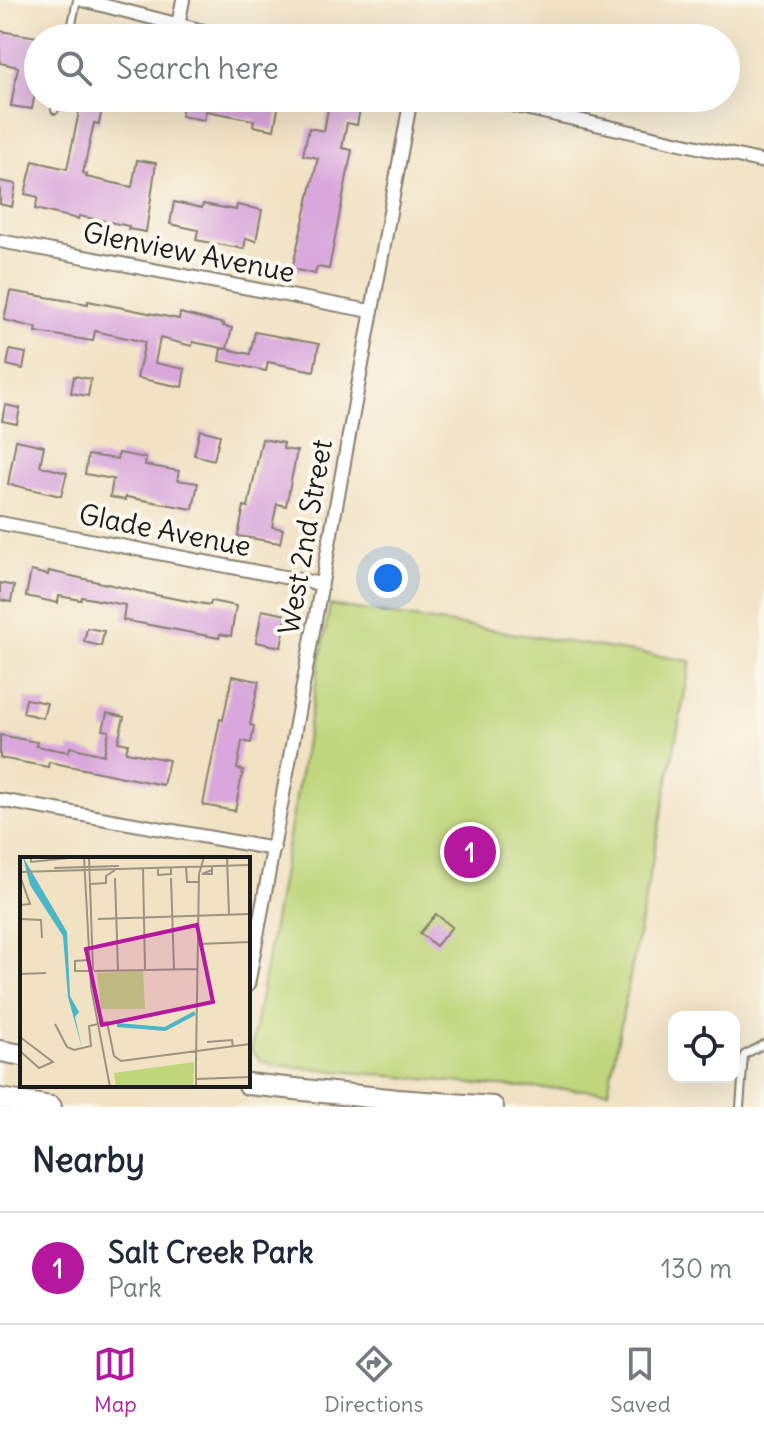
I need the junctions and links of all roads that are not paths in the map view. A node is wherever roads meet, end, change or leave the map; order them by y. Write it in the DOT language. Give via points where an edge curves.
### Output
graph roads {
  1 [pos="79,0"];
  2 [pos="183,0"];
  3 [pos="73,24"];
  4 [pos="174,24"];
  5 [pos="178,24"];
  6 [pos="408,112"];
  7 [pos="543,112"];
  8 [pos="764,162"];
  9 [pos="0,241"];
  10 [pos="370,311"];
  11 [pos="0,523"];
  12 [pos="321,584"];
  13 [pos="0,800"];
  14 [pos="274,849"];
  15 [pos="250,975"];
  16 [pos="764,1044"];
  17 [pos="0,1051"];
  18 [pos="20,1055"];
  19 [pos="250,1084"];
  20 [pos="0,1099"];
  21 [pos="51,1107"];
  22 [pos="493,1107"];
  23 [pos="740,1107"];
  1 -- 3 [label="lane"];
  1 -- 4 [label="street"];
  2 -- 5 [label="street"];
  6 -- 10 [label="street, West 2nd Street"];
  7 -- 8 [label="street"];
  9 -- 10 [label="street, Glenview Avenue"];
  10 -- 12 [label="street, West 2nd Street"];
  11 -- 12 [label="street, Glade Avenue"];
  12 -- 14 [label="street, West 2nd Street"];
  13 -- 14 [label="street"];
  14 -- 15 [label="street, West 2nd Street"];
  16 -- 23 [label="lane" via="744,1055"];
  17 -- 18 [label="highway"];
  19 -- 22 [label="highway"];
  20 -- 21 [label="highway"];
}
